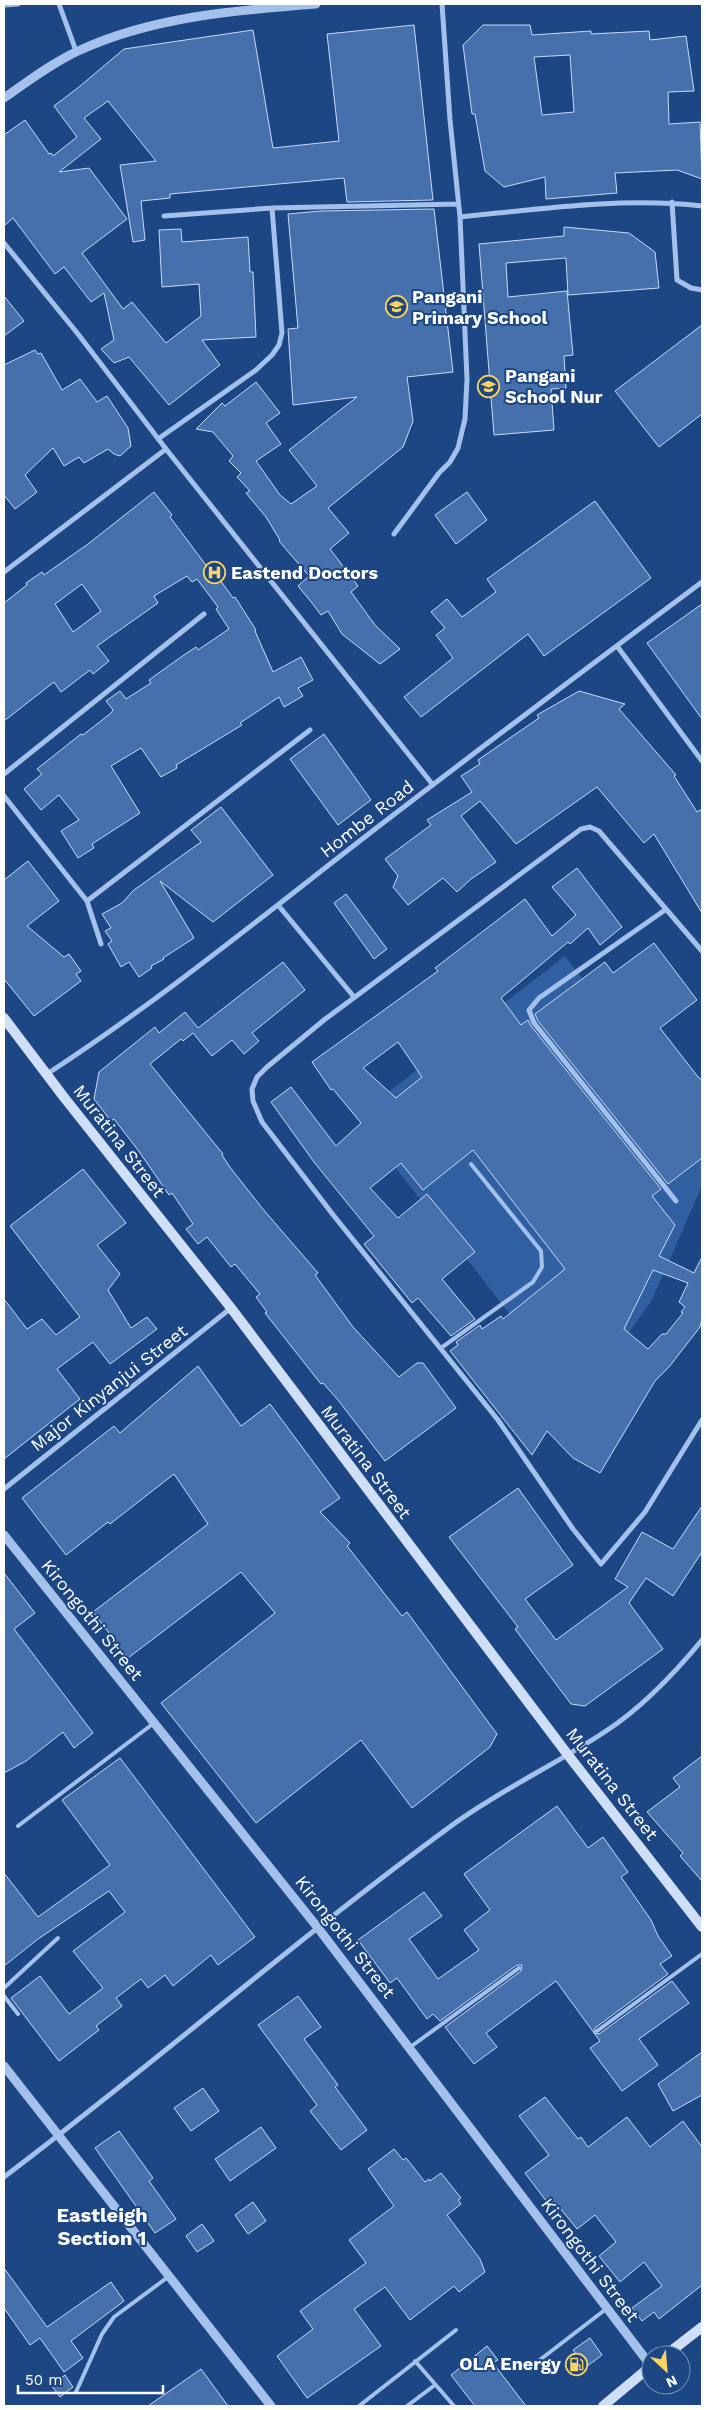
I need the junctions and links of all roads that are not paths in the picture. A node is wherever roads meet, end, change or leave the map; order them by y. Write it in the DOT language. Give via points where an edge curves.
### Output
graph roads {
  1 [pos="18,4"];
  2 [pos="59,4"];
  3 [pos="316,4"];
  4 [pos="442,4"];
  5 [pos="4,5"];
  6 [pos="76,51"];
  7 [pos="4,98"];
  8 [pos="672,202"];
  9 [pos="458,204"];
  10 [pos="702,206"];
  11 [pos="272,208"];
  12 [pos="164,216"];
  13 [pos="460,217"];
  14 [pos="4,244"];
  15 [pos="702,290"];
  16 [pos="158,439"];
  17 [pos="166,449"];
  18 [pos="394,534"];
  19 [pos="4,572"];
  20 [pos="702,582"];
  21 [pos="204,614"];
  22 [pos="617,646"];
  23 [pos="310,730"];
  24 [pos="702,761"];
  25 [pos="4,774"];
  26 [pos="433,784"];
  27 [pos="4,796"];
  28 [pos="87,901"];
  29 [pos="278,905"];
  30 [pos="665,910"];
  31 [pos="101,944"];
  32 [pos="702,951"];
  33 [pos="354,997"];
  34 [pos="4,1018"];
  35 [pos="46,1074"];
  36 [pos="471,1164"];
  37 [pos="676,1201"];
  38 [pos="231,1308"];
  39 [pos="441,1348"];
  40 [pos="702,1420"];
  41 [pos="4,1489"];
  42 [pos="4,1535"];
  43 [pos="702,1640"];
  44 [pos="154,1723"];
  45 [pos="568,1754"];
  46 [pos="18,1826"];
  47 [pos="702,1927"];
  48 [pos="318,1928"];
  49 [pos="58,1938"];
  50 [pos="702,1954"];
  51 [pos="519,1968"];
  52 [pos="4,1988"];
  53 [pos="4,1996"];
  54 [pos="18,2014"];
  55 [pos="597,2031"];
  56 [pos="410,2048"];
  57 [pos="4,2066"];
  58 [pos="58,2136"];
  59 [pos="4,2177"];
  60 [pos="168,2277"];
  61 [pos="606,2309"];
  62 [pos="702,2327"];
  63 [pos="456,2330"];
  64 [pos="679,2345"];
  65 [pos="641,2353"];
  66 [pos="541,2359"];
  67 [pos="414,2361"];
  68 [pos="641,2374"];
  69 [pos="435,2385"];
  70 [pos="76,2392"];
  71 [pos="271,2406"];
  72 [pos="359,2406"];
  73 [pos="407,2406"];
  74 [pos="454,2406"];
  75 [pos="602,2406"];
  1 -- 5 [label="street"];
  2 -- 6 [label="street"];
  3 -- 6 [label="street" via="198,17 135,28"];
  4 -- 9 [label="street"];
  6 -- 7 [label="street"];
  8 -- 10 [label="street"];
  8 -- 13 [label="street" via="564,206"];
  8 -- 15 [label="street" via="677,280"];
  9 -- 11 [label="street"];
  9 -- 13 [label="street"];
  11 -- 12 [label="street"];
  11 -- 16 [label="street" via="282,333 279,345 256,370"];
  13 -- 18 [label="street" via="467,379 458,448"];
  14 -- 16 [label="street"];
  16 -- 17 [label="street"];
  17 -- 19 [label="street"];
  17 -- 26 [label="street"];
  20 -- 22 [label="street, Hombe Road"];
  21 -- 25 [label="street"];
  22 -- 24 [label="street"];
  22 -- 26 [label="street, Hombe Road"];
  23 -- 28 [label="street"];
  26 -- 29 [label="street, Hombe Road"];
  27 -- 28 [label="street"];
  28 -- 31 [label="street"];
  29 -- 33 [label="street"];
  29 -- 35 [label="street, Hombe Road" via="96,1042"];
  30 -- 32 [label="street"];
  30 -- 33 [label="street" via="599,831 590,826 581,829"];
  30 -- 37 [label="street" via="539,998 529,1010 534,1024"];
  33 -- 39 [label="street" via="257,1076 252,1089 253,1101 262,1122"];
  34 -- 35 [label="main road, Muratina Street"];
  35 -- 38 [label="main road, Muratina Street"];
  36 -- 39 [label="lane" via="540,1251 542,1267 533,1282"];
  38 -- 41 [label="street, Major Kinyanjui Street"];
  38 -- 45 [label="main road, Muratina Street"];
  39 -- 40 [label="street" via="498,1420 601,1564 644,1512"];
  42 -- 44 [label="street, Kirongothi Street"];
  43 -- 45 [label="street" via="676,1672 633,1712"];
  44 -- 46 [label="lane"];
  44 -- 48 [label="street, Kirongothi Street"];
  45 -- 47 [label="main road, Muratina Street"];
  45 -- 48 [label="street" via="488,1800"];
  48 -- 56 [label="street, Kirongothi Street"];
  48 -- 58 [label="street"];
  49 -- 52 [label="lane"];
  50 -- 55 [label="lane"];
  51 -- 56 [label="lane"];
  53 -- 54 [label="lane"];
  56 -- 61 [label="street, Kirongothi Street"];
  57 -- 58 [label="street"];
  58 -- 59 [label="street"];
  58 -- 60 [label="street"];
  60 -- 70 [label="lane" via="114,2317 102,2334"];
  60 -- 71 [label="street"];
  61 -- 65 [label="street, Kirongothi Street"];
  61 -- 66 [label="lane"];
  62 -- 64 [label="main road"];
  63 -- 67 [label="lane"];
  67 -- 69 [label="lane"];
  67 -- 72 [label="lane"];
  68 -- 75 [label="main road"];
  69 -- 73 [label="lane"];
  69 -- 74 [label="lane"];
}
